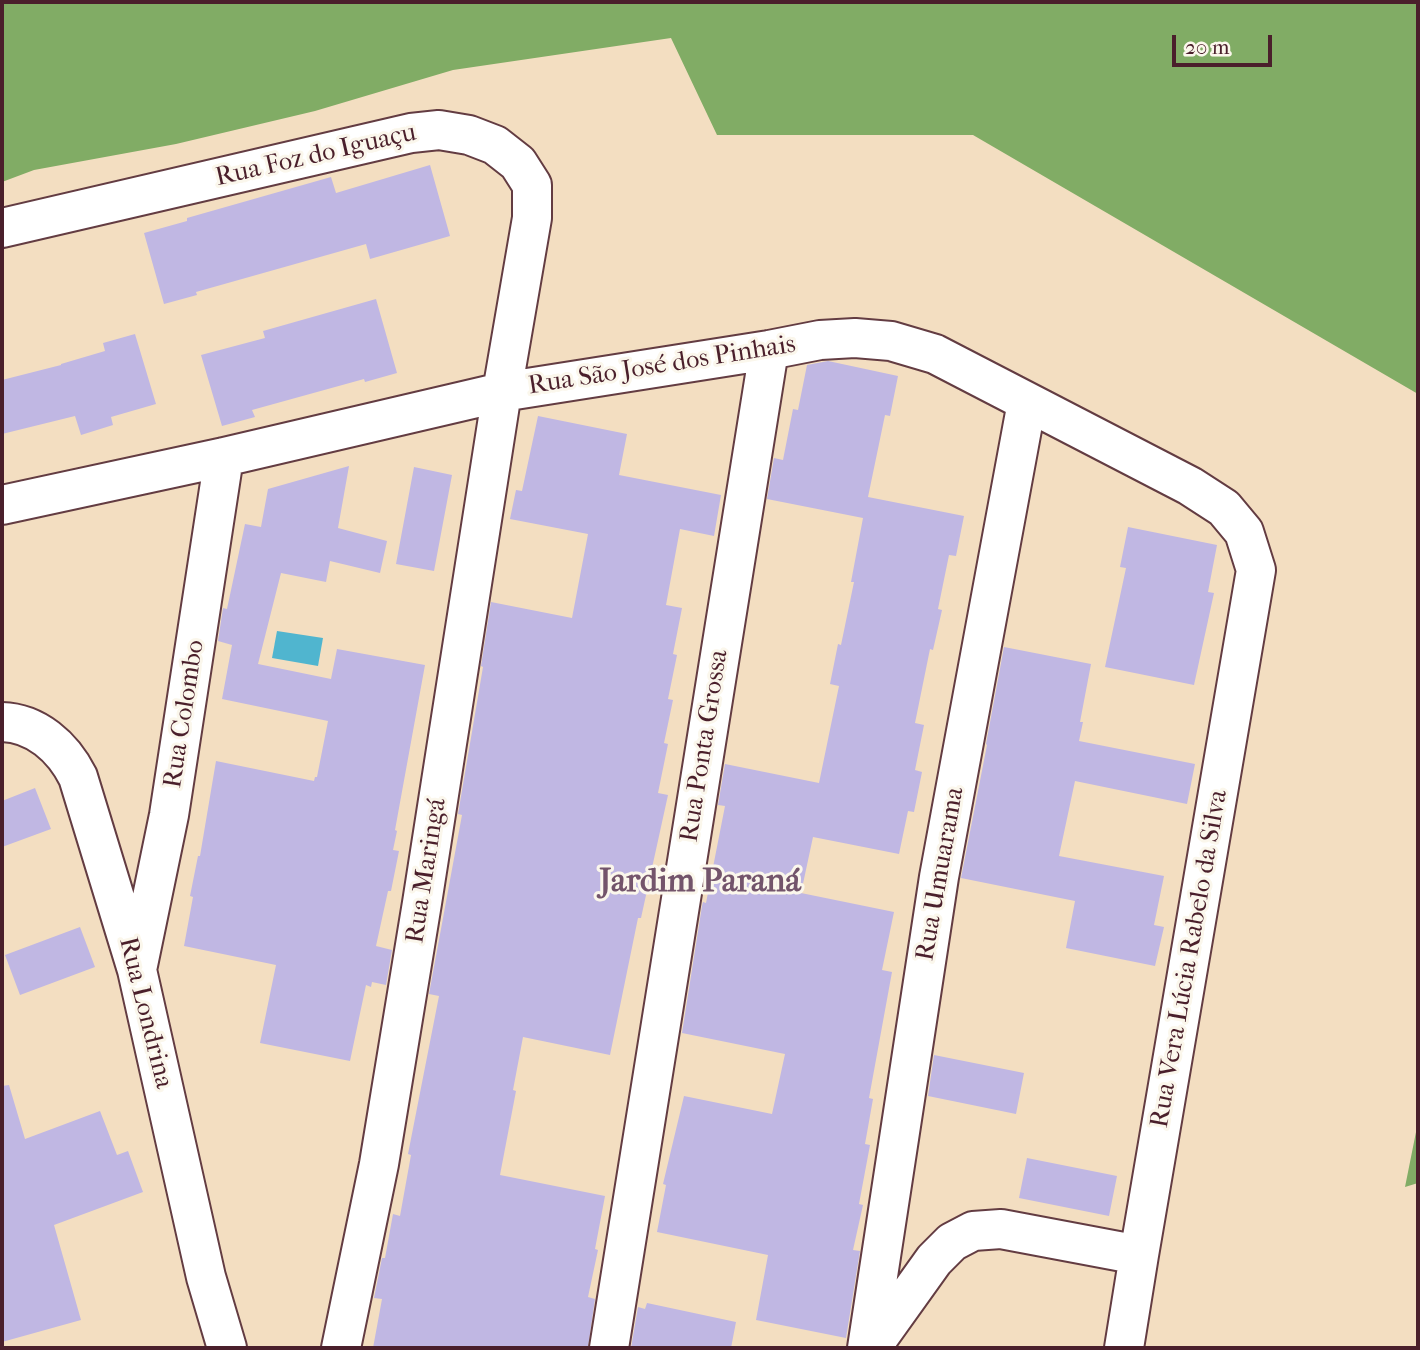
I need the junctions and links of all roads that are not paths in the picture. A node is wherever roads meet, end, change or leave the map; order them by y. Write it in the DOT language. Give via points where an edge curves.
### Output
graph roads {
  1 [pos="2,228"];
  2 [pos="769,350"];
  3 [pos="502,392"];
  4 [pos="1027,402"];
  5 [pos="224,457"];
  6 [pos="2,505"];
  7 [pos="1256,570"];
  8 [pos="2,722"];
  9 [pos="137,970"];
  10 [pos="1139,1255"];
  11 [pos="227,1348"];
  12 [pos="341,1348"];
  13 [pos="609,1348"];
  14 [pos="869,1348"];
  15 [pos="1124,1348"];
  1 -- 3 [label="street, Rua Foz do Iguaçu" via="411,133 439,130 469,135 510,156 532,185 532,218"];
  2 -- 3 [label="street, Rua São José dos Pinhais"];
  2 -- 4 [label="street, Rua São José dos Pinhais" via="820,340 891,341 934,354"];
  2 -- 13 [label="street, Rua Ponta Grossa"];
  3 -- 5 [label="street, Rua São José dos Pinhais"];
  3 -- 12 [label="street, Rua Maringá" via="379,1164"];
  4 -- 7 [label="street, Rua São José dos Pinhais" via="1224,508 1244,532"];
  4 -- 14 [label="street, Rua Umuarama" via="939,877"];
  5 -- 6 [label="street, Rua São José dos Pinhais"];
  5 -- 9 [label="street, Rua Colombo" via="169,815"];
  7 -- 10 [label="street, Rua Vera Lúcia Rabelo da Silva"];
  8 -- 9 [label="street, Rua Londrina" via="42,734 71,762"];
  9 -- 11 [label="street, Rua Londrina" via="206,1277"];
  10 -- 14 [label="street" via="1001,1230 973,1231 952,1242 934,1260"];
  10 -- 15 [label="street, Rua Vera Lúcia Rabelo da Silva"];
}
